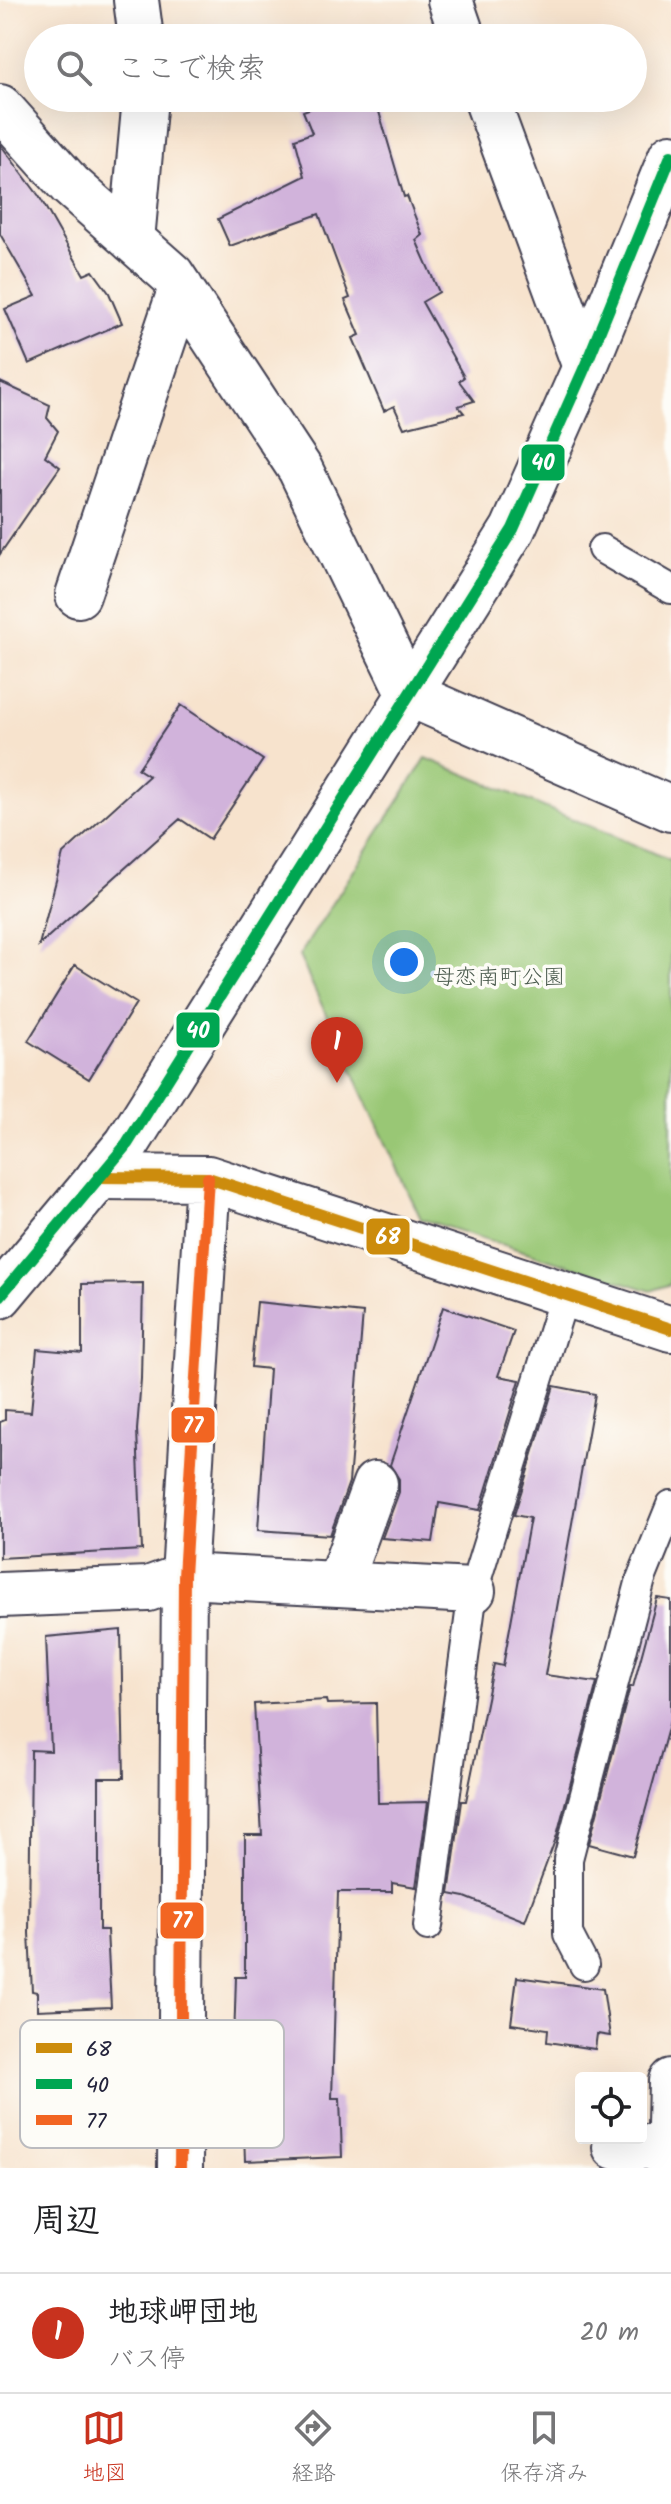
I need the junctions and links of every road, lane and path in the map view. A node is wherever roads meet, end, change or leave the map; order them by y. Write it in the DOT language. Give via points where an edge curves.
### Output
graph roads {
  1 [pos="136,0"];
  2 [pos="450,0"];
  3 [pos="139,24"];
  4 [pos="458,24"];
  5 [pos="0,107"];
  6 [pos="144,112"];
  7 [pos="491,112"];
  8 [pos="671,156"];
  9 [pos="132,240"];
  10 [pos="181,288"];
  11 [pos="585,367"];
  12 [pos="602,549"];
  13 [pos="671,589"];
  14 [pos="78,595"];
  15 [pos="409,694"];
  16 [pos="671,809"];
  17 [pos="99,1177"];
  18 [pos="208,1178"];
  19 [pos="565,1293"];
  20 [pos="0,1296"];
  21 [pos="671,1329"];
  22 [pos="375,1484"];
  23 [pos="671,1505"];
  24 [pos="184,1576"];
  25 [pos="339,1583"];
  26 [pos="473,1591"];
  27 [pos="0,1595"];
  28 [pos="428,1926"];
  29 [pos="584,1965"];
  30 [pos="181,2020"];
  31 [pos="671,2081"];
  32 [pos="615,2147"];
  33 [pos="180,2148"];
  34 [pos="669,2157"];
  35 [pos="180,2168"];
  1 -- 3 [label="street"];
  2 -- 4 [label="street"];
  5 -- 9 [label="street" via="70,185"];
  6 -- 9 [label="street"];
  7 -- 11 [label="street"];
  8 -- 11 [label="street"];
  9 -- 10 [label="street"];
  10 -- 14 [label="street"];
  10 -- 15 [label="street" via="300,469"];
  11 -- 15 [label="street" via="513,529"];
  12 -- 13 [label="lane"];
  15 -- 16 [label="street"];
  15 -- 17 [label="street" via="127,1144"];
  17 -- 18 [label="street"];
  17 -- 20 [label="street"];
  18 -- 19 [label="street"];
  18 -- 24 [label="street"];
  19 -- 21 [label="street"];
  19 -- 26 [label="lane"];
  22 -- 25 [label="street"];
  23 -- 29 [label="lane" via="641,1579 568,1859 568,1934"];
  24 -- 25 [label="street"];
  24 -- 27 [label="street" via="148,1589"];
  24 -- 30 [label="street"];
  25 -- 26 [label="street"];
  26 -- 28 [label="lane"];
  31 -- 34 [label="street"];
  32 -- 34 [label="street"];
  33 -- 35 [label="street"];
}
